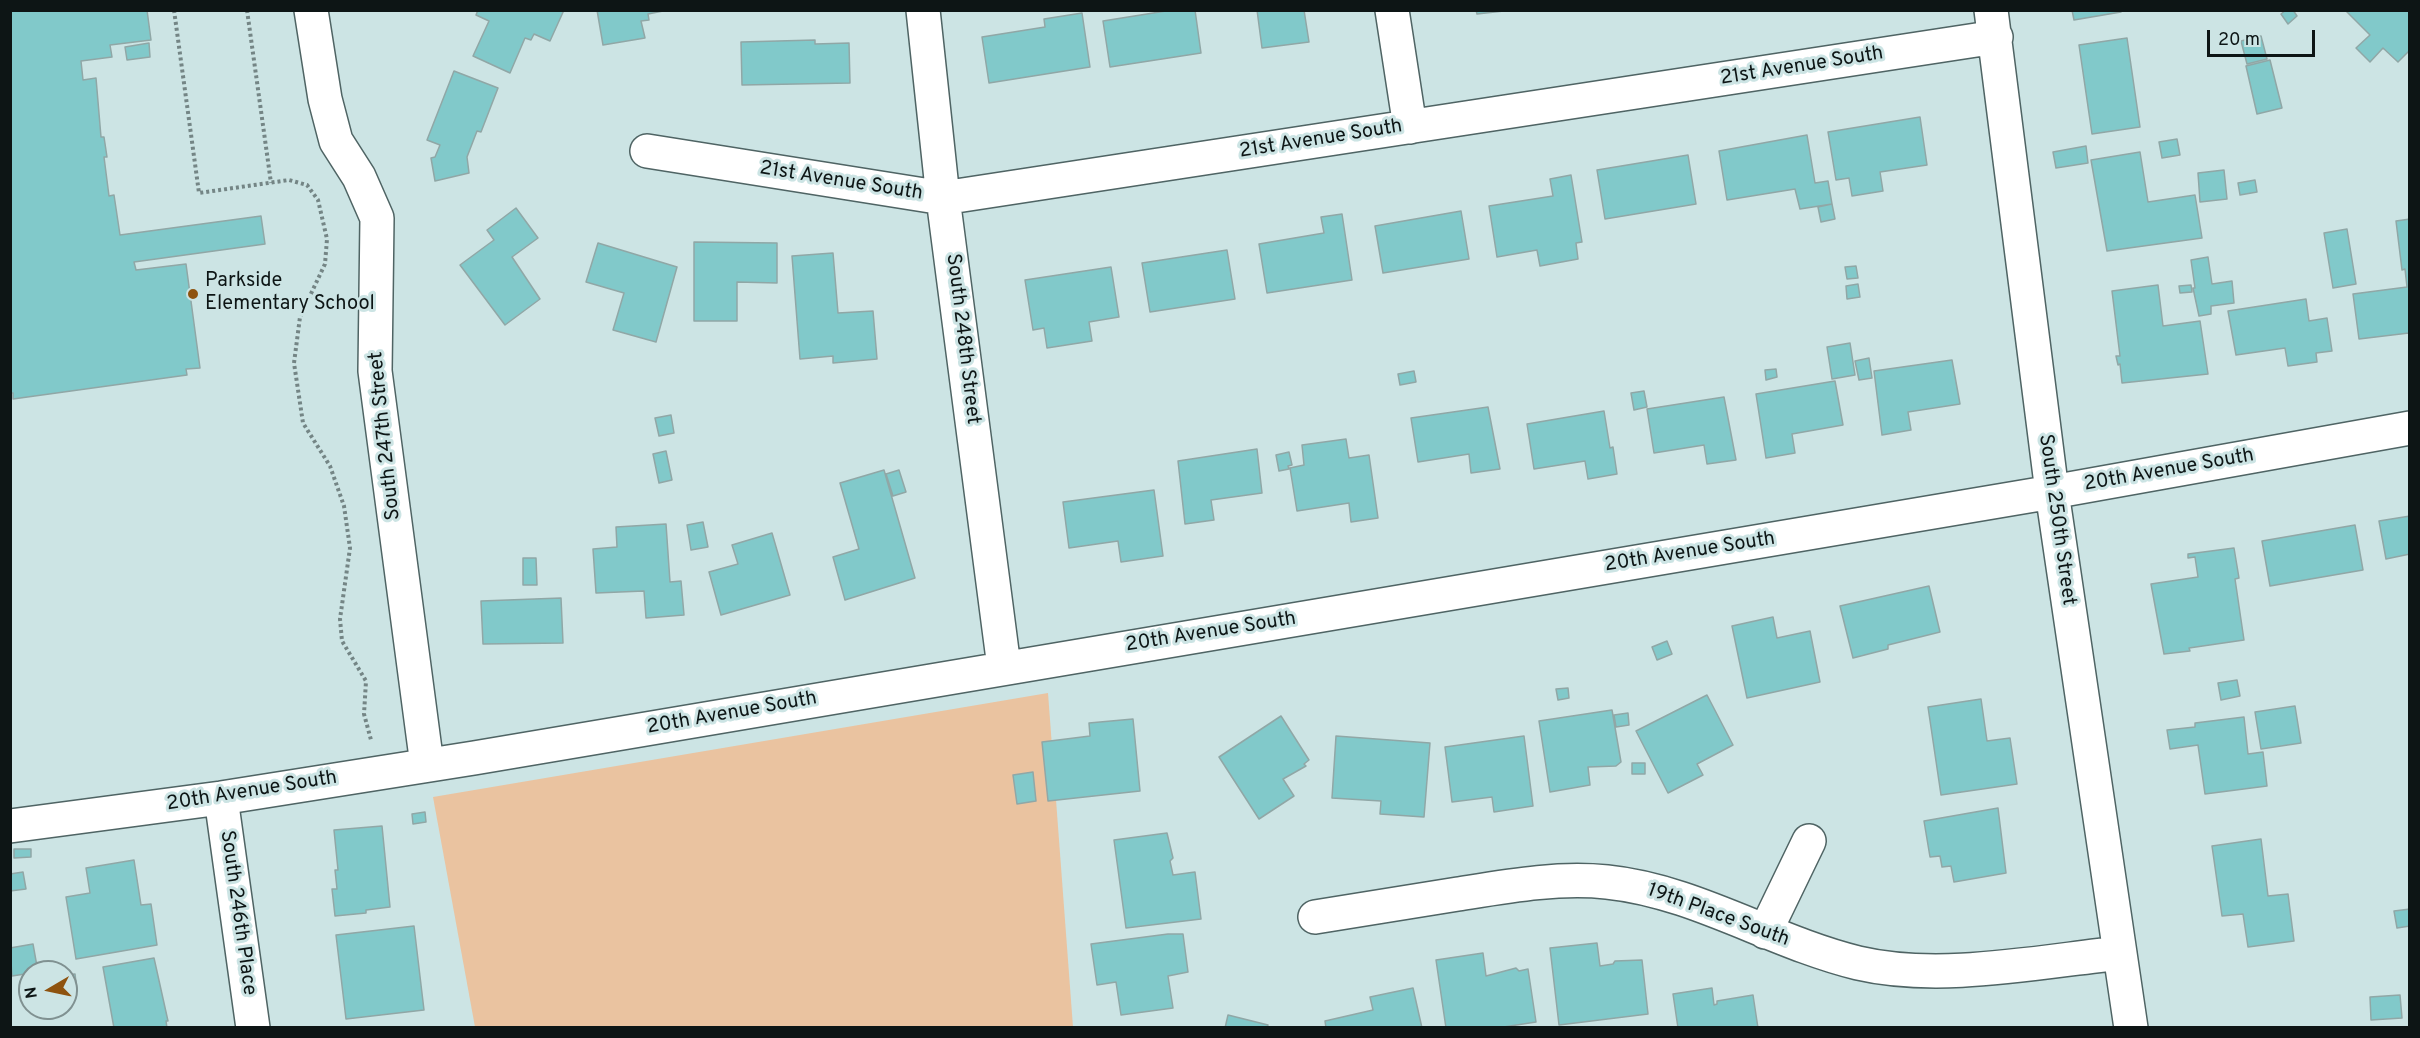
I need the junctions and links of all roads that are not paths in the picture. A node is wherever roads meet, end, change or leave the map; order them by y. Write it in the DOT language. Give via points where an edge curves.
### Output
graph roads {
  1 [pos="311,10"];
  2 [pos="923,10"];
  3 [pos="1392,10"];
  4 [pos="1993,24"];
  5 [pos="1410,127"];
  6 [pos="647,151"];
  7 [pos="943,198"];
  8 [pos="2409,428"];
  9 [pos="2052,492"];
  10 [pos="1004,667"];
  11 [pos="427,765"];
  12 [pos="221,798"];
  13 [pos="10,826"];
  14 [pos="1809,841"];
  15 [pos="1315,917"];
  16 [pos="1765,932"];
  17 [pos="2120,953"];
  18 [pos="253,1028"];
  19 [pos="2131,1028"];
  1 -- 11 [label="street, South 247th Street" via="336,141 359,177 377,218 375,371"];
  2 -- 7 [label="street, South 248th Street"];
  3 -- 5 [label="street"];
  4 -- 5 [label="street, 21st Avenue South"];
  4 -- 9 [label="street, South 250th Street"];
  5 -- 7 [label="street, 21st Avenue South"];
  6 -- 7 [label="street, 21st Avenue South"];
  7 -- 10 [label="street, South 248th Street"];
  8 -- 9 [label="street, 20th Avenue South"];
  9 -- 10 [label="street, 20th Avenue South"];
  9 -- 17 [label="street, South 250th Street"];
  10 -- 11 [label="street, 20th Avenue South"];
  11 -- 12 [label="street, 20th Avenue South"];
  12 -- 13 [label="street, 20th Avenue South"];
  12 -- 18 [label="street, South 246th Place"];
  14 -- 16 [label="street"];
  15 -- 16 [label="street, 19th Place South" via="1531,882 1590,881 1659,892"];
  16 -- 17 [label="street, 19th Place South" via="1839,958 1907,969 1975,969"];
  17 -- 19 [label="street, South 250th Street"];
}
